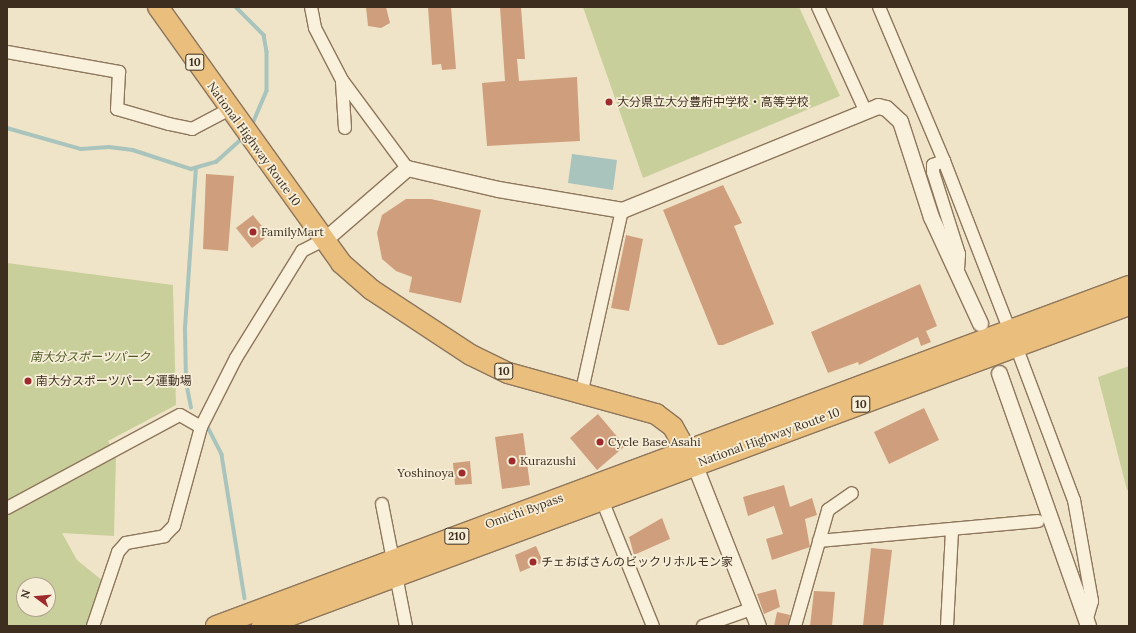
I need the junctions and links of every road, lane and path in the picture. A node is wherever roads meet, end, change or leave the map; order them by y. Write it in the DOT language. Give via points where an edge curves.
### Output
graph roads {
  1 [pos="158,7"];
  2 [pos="311,7"];
  3 [pos="818,7"];
  4 [pos="879,7"];
  5 [pos="7,52"];
  6 [pos="342,80"];
  7 [pos="866,110"];
  8 [pos="231,113"];
  9 [pos="345,128"];
  10 [pos="944,161"];
  11 [pos="407,168"];
  12 [pos="622,210"];
  13 [pos="324,240"];
  14 [pos="958,269"];
  15 [pos="1129,286"];
  16 [pos="1129,305"];
  17 [pos="980,323"];
  18 [pos="1018,335"];
  19 [pos="999,373"];
  20 [pos="583,386"];
  21 [pos="201,427"];
  22 [pos="693,454"];
  23 [pos="852,493"];
  24 [pos="602,500"];
  25 [pos="382,504"];
  26 [pos="7,508"];
  27 [pos="1038,521"];
  28 [pos="952,529"];
  29 [pos="819,541"];
  30 [pos="393,569"];
  31 [pos="751,609"];
  32 [pos="1087,624"];
  33 [pos="94,626"];
  34 [pos="216,626"];
  35 [pos="262,626"];
  36 [pos="406,626"];
  37 [pos="653,626"];
  38 [pos="702,626"];
  39 [pos="758,626"];
  40 [pos="795,626"];
  41 [pos="947,626"];
  1 -- 8 [label="highway, National Highway Route 10 / 10"];
  2 -- 6 [label="street" via="315,28"];
  3 -- 7 [label="street"];
  4 -- 10 [label="street"];
  5 -- 8 [label="street" via="119,72 117,109 169,124 192,129"];
  6 -- 9 [label="street"];
  6 -- 11 [label="street"];
  7 -- 12 [label="street"];
  7 -- 14 [label="street" via="886,108 900,121 931,217"];
  8 -- 13 [label="highway, National Highway Route 10 / 10"];
  10 -- 14 [label="street" via="933,165 933,172 959,254"];
  10 -- 18 [label="street"];
  11 -- 12 [label="street" via="498,189"];
  11 -- 13 [label="street"];
  12 -- 20 [label="street"];
  13 -- 20 [label="highway, National Highway Route 10 / 10" via="382,287 476,344 513,362"];
  13 -- 21 [label="street" via="302,251 236,358"];
  13 -- 22 [label="highway, National Highway Route 10 / 10" via="341,263 372,290 471,355 508,373 656,414 673,427"];
  14 -- 17 [label="street"];
  15 -- 18 [label="highway, National Highway Route 10 / 10"];
  16 -- 18 [label="highway, National Highway Route 10 / 10"];
  18 -- 22 [label="highway, National Highway Route 10 / 10"];
  18 -- 32 [label="street" via="1076,508 1092,601"];
  19 -- 32 [label="street"];
  20 -- 22 [label="highway, National Highway Route 10 / 10" via="665,409 679,419"];
  21 -- 26 [label="street" via="180,415"];
  21 -- 33 [label="street" via="174,526 164,536 126,543 118,552"];
  22 -- 24 [label="highway, Omichi Bypass / 210"];
  22 -- 30 [label="highway, Omichi Bypass / 210"];
  22 -- 31 [label="street"];
  23 -- 29 [label="street" via="828,510"];
  24 -- 30 [label="highway, Omichi Bypass / 210"];
  24 -- 37 [label="street"];
  25 -- 30 [label="street"];
  27 -- 28 [label="street"];
  28 -- 29 [label="street"];
  28 -- 41 [label="street"];
  29 -- 40 [label="street"];
  30 -- 34 [label="highway, Omichi Bypass / 210"];
  30 -- 35 [label="highway, Omichi Bypass / 210"];
  30 -- 36 [label="street"];
  31 -- 38 [label="street"];
  31 -- 39 [label="street"];
}
